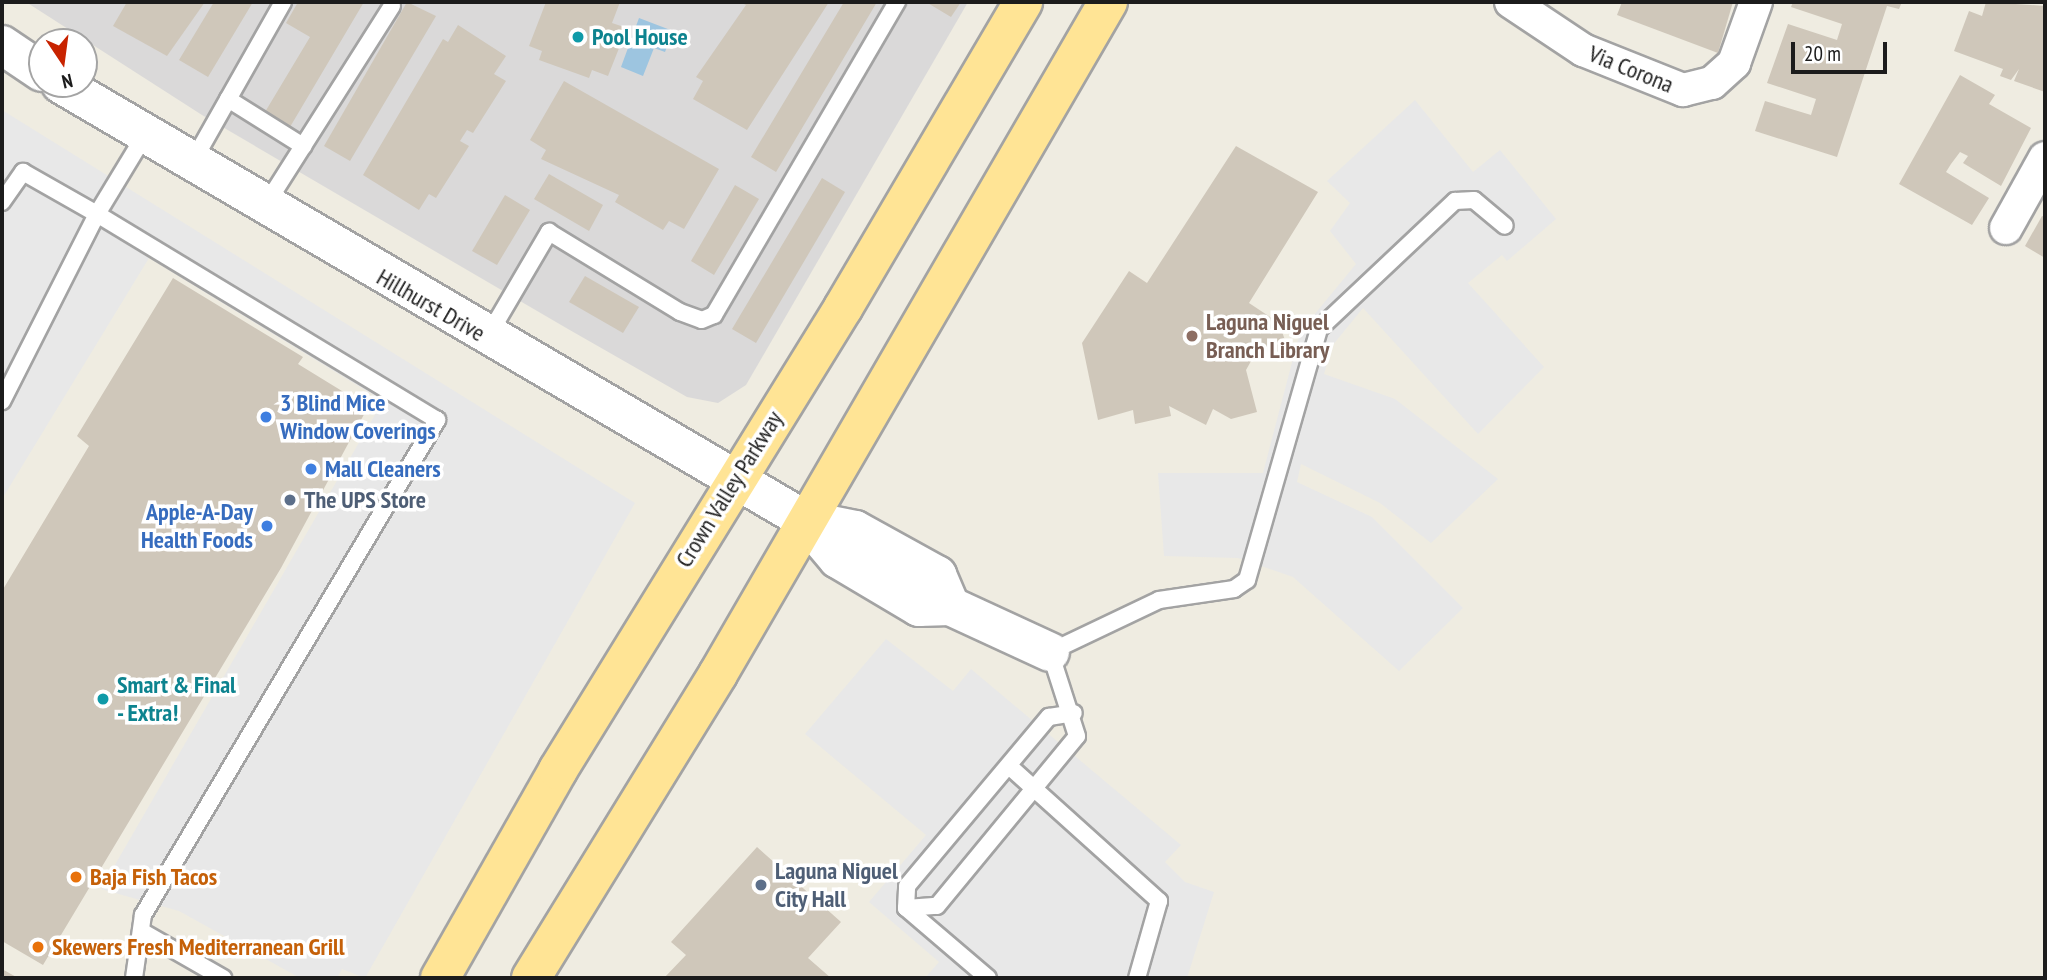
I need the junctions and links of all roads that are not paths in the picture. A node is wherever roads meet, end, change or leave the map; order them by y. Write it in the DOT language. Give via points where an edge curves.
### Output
graph roads {
  1 [pos="283,2"];
  2 [pos="897,2"];
  3 [pos="1023,2"];
  4 [pos="1108,2"];
  5 [pos="1511,2"];
  6 [pos="1756,2"];
  7 [pos="392,6"];
  8 [pos="2,45"];
  9 [pos="28,63"];
  10 [pos="82,98"];
  11 [pos="228,99"];
  12 [pos="143,138"];
  13 [pos="303,146"];
  14 [pos="2045,158"];
  15 [pos="191,165"];
  16 [pos="2,202"];
  17 [pos="264,208"];
  18 [pos="97,214"];
  19 [pos="1504,226"];
  20 [pos="2006,228"];
  21 [pos="488,337"];
  22 [pos="2,401"];
  23 [pos="732,479"];
  24 [pos="805,520"];
  25 [pos="1050,652"];
  26 [pos="1074,713"];
  27 [pos="1009,766"];
  28 [pos="1036,789"];
  29 [pos="906,908"];
  30 [pos="141,931"];
  31 [pos="134,978"];
  32 [pos="223,978"];
  33 [pos="440,978"];
  34 [pos="531,978"];
  35 [pos="988,978"];
  36 [pos="1137,978"];
  1 -- 11 [label="lane"];
  2 -- 21 [label="lane" via="714,315 702,320 680,312 549,232"];
  3 -- 23 [label="main road, Crown Valley Parkway" via="843,308"];
  4 -- 24 [label="main road"];
  5 -- 6 [label="street, Via Corona" via="1583,50 1684,90 1712,83 1734,63"];
  7 -- 13 [label="lane"];
  8 -- 9 [label="street"];
  10 -- 12 [label="street, Hillhurst Drive"];
  11 -- 13 [label="lane"];
  11 -- 15 [label="lane"];
  12 -- 15 [label="street, Hillhurst Drive"];
  12 -- 18 [label="lane"];
  13 -- 17 [label="lane"];
  14 -- 20 [label="street"];
  15 -- 17 [label="street, Hillhurst Drive"];
  16 -- 18 [label="lane" via="23,172"];
  17 -- 21 [label="street, Hillhurst Drive"];
  18 -- 22 [label="lane"];
  18 -- 30 [label="lane" via="437,420 144,915"];
  19 -- 25 [label="lane" via="1474,200 1455,201 1319,329 1247,580 1234,589 1159,600"];
  21 -- 23 [label="street, Hillhurst Drive"];
  23 -- 24 [label="street, Hillhurst Drive"];
  23 -- 33 [label="main road, Crown Valley Parkway"];
  24 -- 25 [label="street, Hillhurst Drive" via="855,530 937,575 950,606"];
  24 -- 34 [label="main road"];
  25 -- 26 [label="lane"];
  26 -- 27 [label="lane" via="1049,717"];
  26 -- 28 [label="lane" via="1077,736"];
  27 -- 28 [label="lane"];
  27 -- 29 [label="lane" via="907,886"];
  28 -- 29 [label="lane" via="937,906"];
  28 -- 36 [label="lane" via="1159,901"];
  29 -- 35 [label="lane"];
  30 -- 31 [label="lane"];
  30 -- 32 [label="lane"];
}
